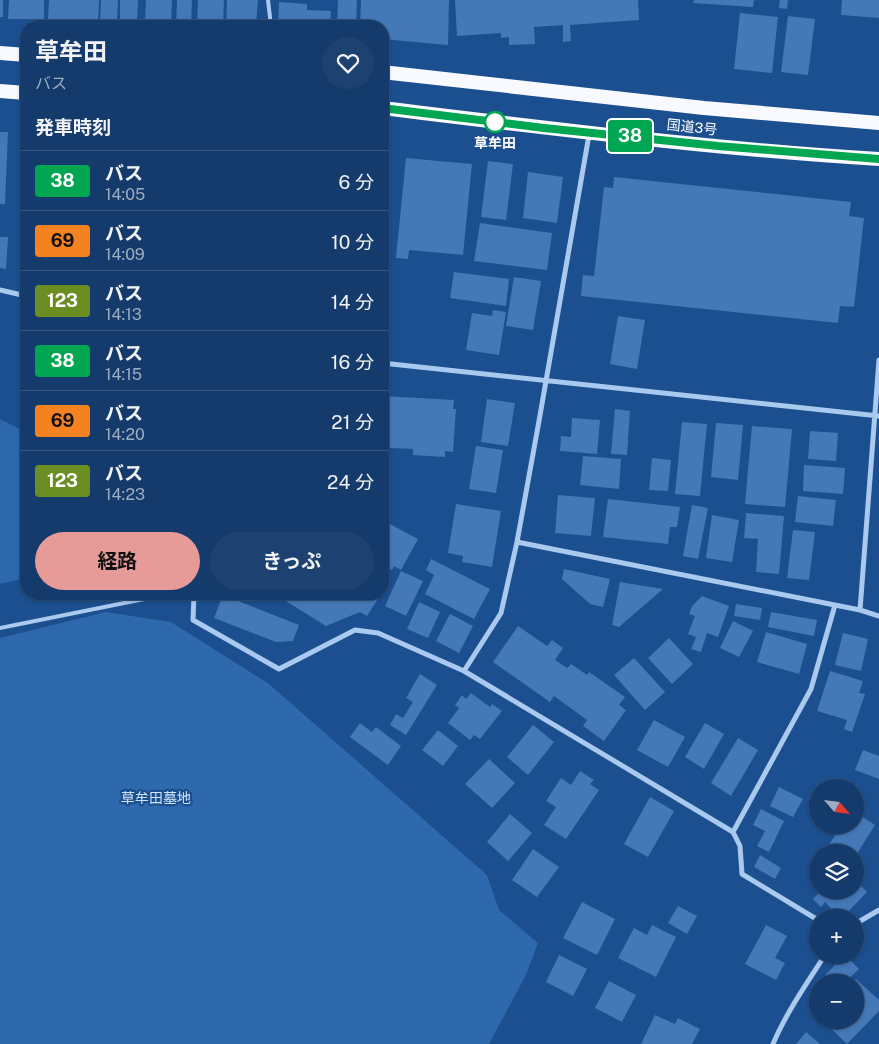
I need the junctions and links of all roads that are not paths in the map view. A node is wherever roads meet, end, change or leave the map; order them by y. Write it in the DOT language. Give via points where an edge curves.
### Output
graph roads {
  1 [pos="268,0"];
  2 [pos="270,20"];
  3 [pos="0,53"];
  4 [pos="20,55"];
  5 [pos="389,73"];
  6 [pos="0,91"];
  7 [pos="20,93"];
  8 [pos="389,109"];
  9 [pos="879,123"];
  10 [pos="589,132"];
  11 [pos="879,159"];
  12 [pos="0,290"];
  13 [pos="20,295"];
  14 [pos="879,360"];
  15 [pos="389,364"];
  16 [pos="547,380"];
  17 [pos="877,416"];
  18 [pos="517,542"];
  19 [pos="139,600"];
  20 [pos="194,600"];
  21 [pos="835,605"];
  22 [pos="860,610"];
  23 [pos="879,616"];
  24 [pos="0,628"];
  25 [pos="464,672"];
  26 [pos="733,832"];
  27 [pos="879,910"];
  28 [pos="809,915"];
  29 [pos="864,919"];
  30 [pos="820,964"];
  31 [pos="773,1044"];
  1 -- 2 [label="lane"];
  3 -- 4 [label="highway"];
  5 -- 9 [label="highway, 国道3号" via="704,108"];
  6 -- 7 [label="highway"];
  8 -- 10 [label="highway, 国道3号"];
  10 -- 11 [label="highway, 国道3号"];
  10 -- 16 [label="street"];
  12 -- 13 [label="street"];
  14 -- 17 [label="street"];
  15 -- 16 [label="street"];
  16 -- 17 [label="street"];
  16 -- 18 [label="street"];
  17 -- 22 [label="street"];
  18 -- 21 [label="street"];
  18 -- 25 [label="street" via="502,613"];
  19 -- 24 [label="lane"];
  20 -- 25 [label="street" via="193,620 279,668 355,630 378,633"];
  21 -- 22 [label="street"];
  21 -- 26 [label="street" via="811,689"];
  22 -- 23 [label="street"];
  25 -- 26 [label="street"];
  26 -- 28 [label="street" via="740,846 742,874"];
  27 -- 29 [label="street"];
  30 -- 31 [label="street"];
}
